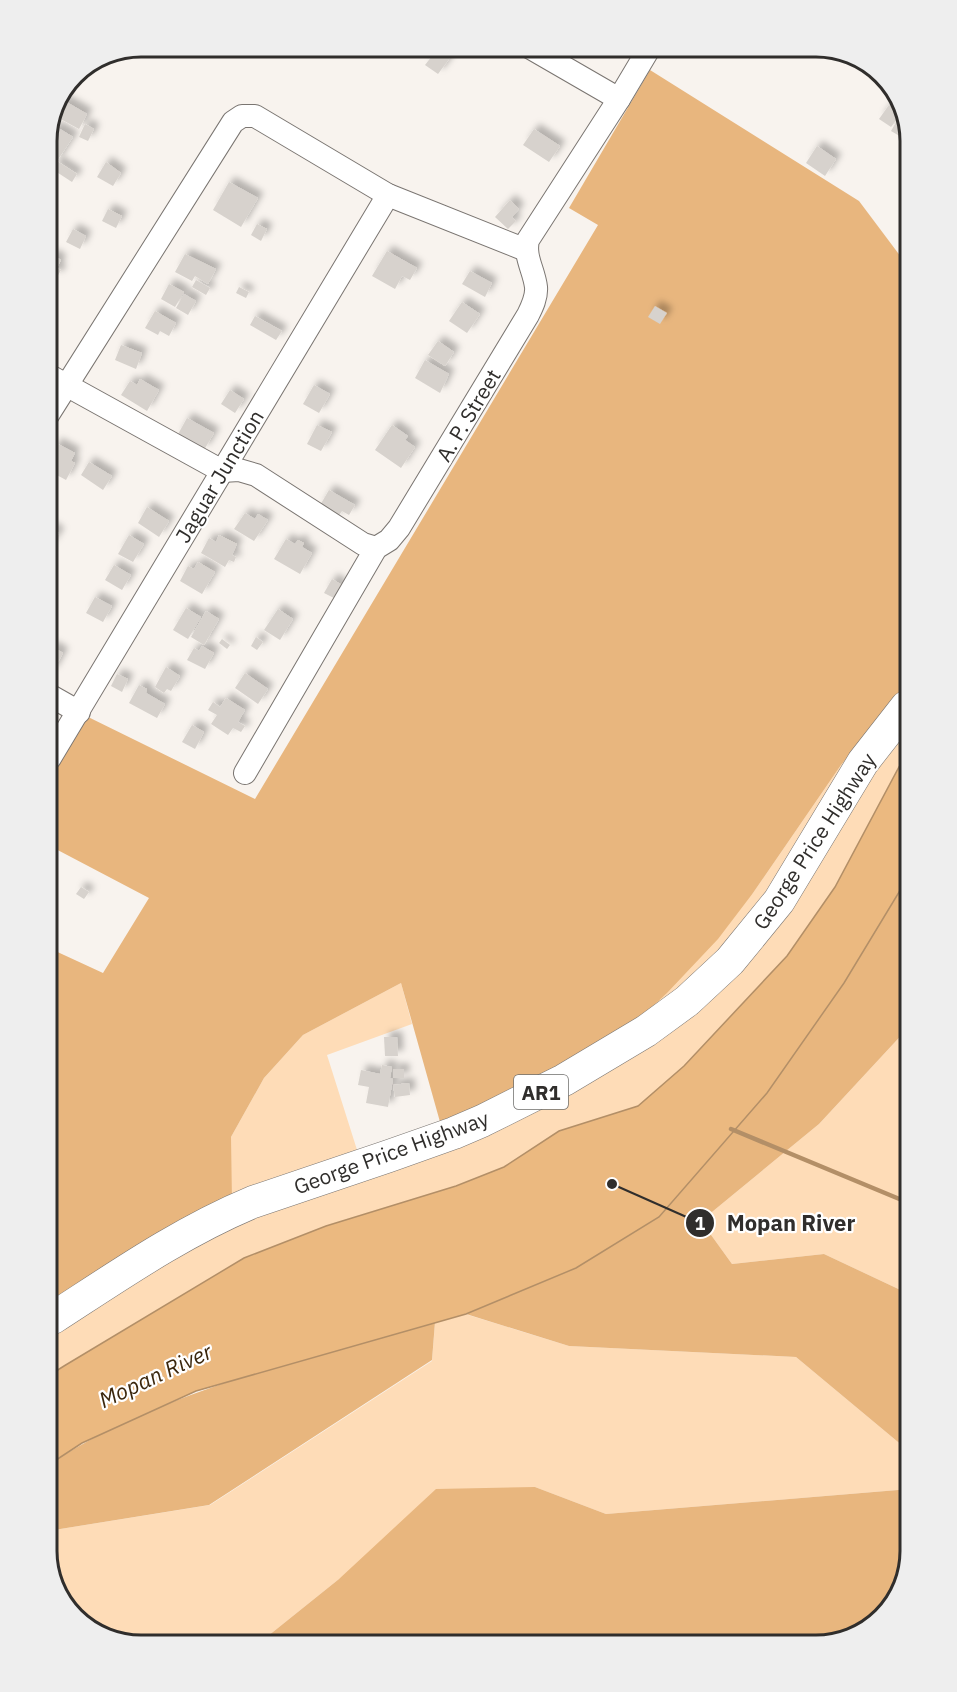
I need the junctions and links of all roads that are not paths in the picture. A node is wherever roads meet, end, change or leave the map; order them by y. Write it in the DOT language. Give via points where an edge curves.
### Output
graph roads {
  1 [pos="546,57"];
  2 [pos="645,57"];
  3 [pos="619,99"];
  4 [pos="388,195"];
  5 [pos="526,250"];
  6 [pos="57,381"];
  7 [pos="222,471"];
  8 [pos="376,548"];
  9 [pos="57,699"];
  10 [pos="78,712"];
  11 [pos="900,715"];
  12 [pos="57,746"];
  13 [pos="245,773"];
  14 [pos="57,1315"];
  1 -- 3 [label="street"];
  2 -- 3 [label="street"];
  3 -- 5 [label="street" via="533,230"];
  4 -- 5 [label="street"];
  4 -- 6 [label="street" via="255,116 242,116 233,122"];
  4 -- 7 [label="street, Jaguar Junction"];
  5 -- 8 [label="street, A. P. Street" via="536,289 528,315 399,528"];
  6 -- 7 [label="street"];
  7 -- 8 [label="street" via="256,475 363,544"];
  7 -- 10 [label="street, Jaguar Junction"];
  8 -- 13 [label="street, A. P. Street"];
  9 -- 10 [label="street"];
  10 -- 12 [label="street, Jaguar Junction"];
  11 -- 14 [label="highway, George Price Highway / AR1" via="864,762 798,873 752,937 708,983 646,1031 564,1080 463,1129 225,1213"];
}
